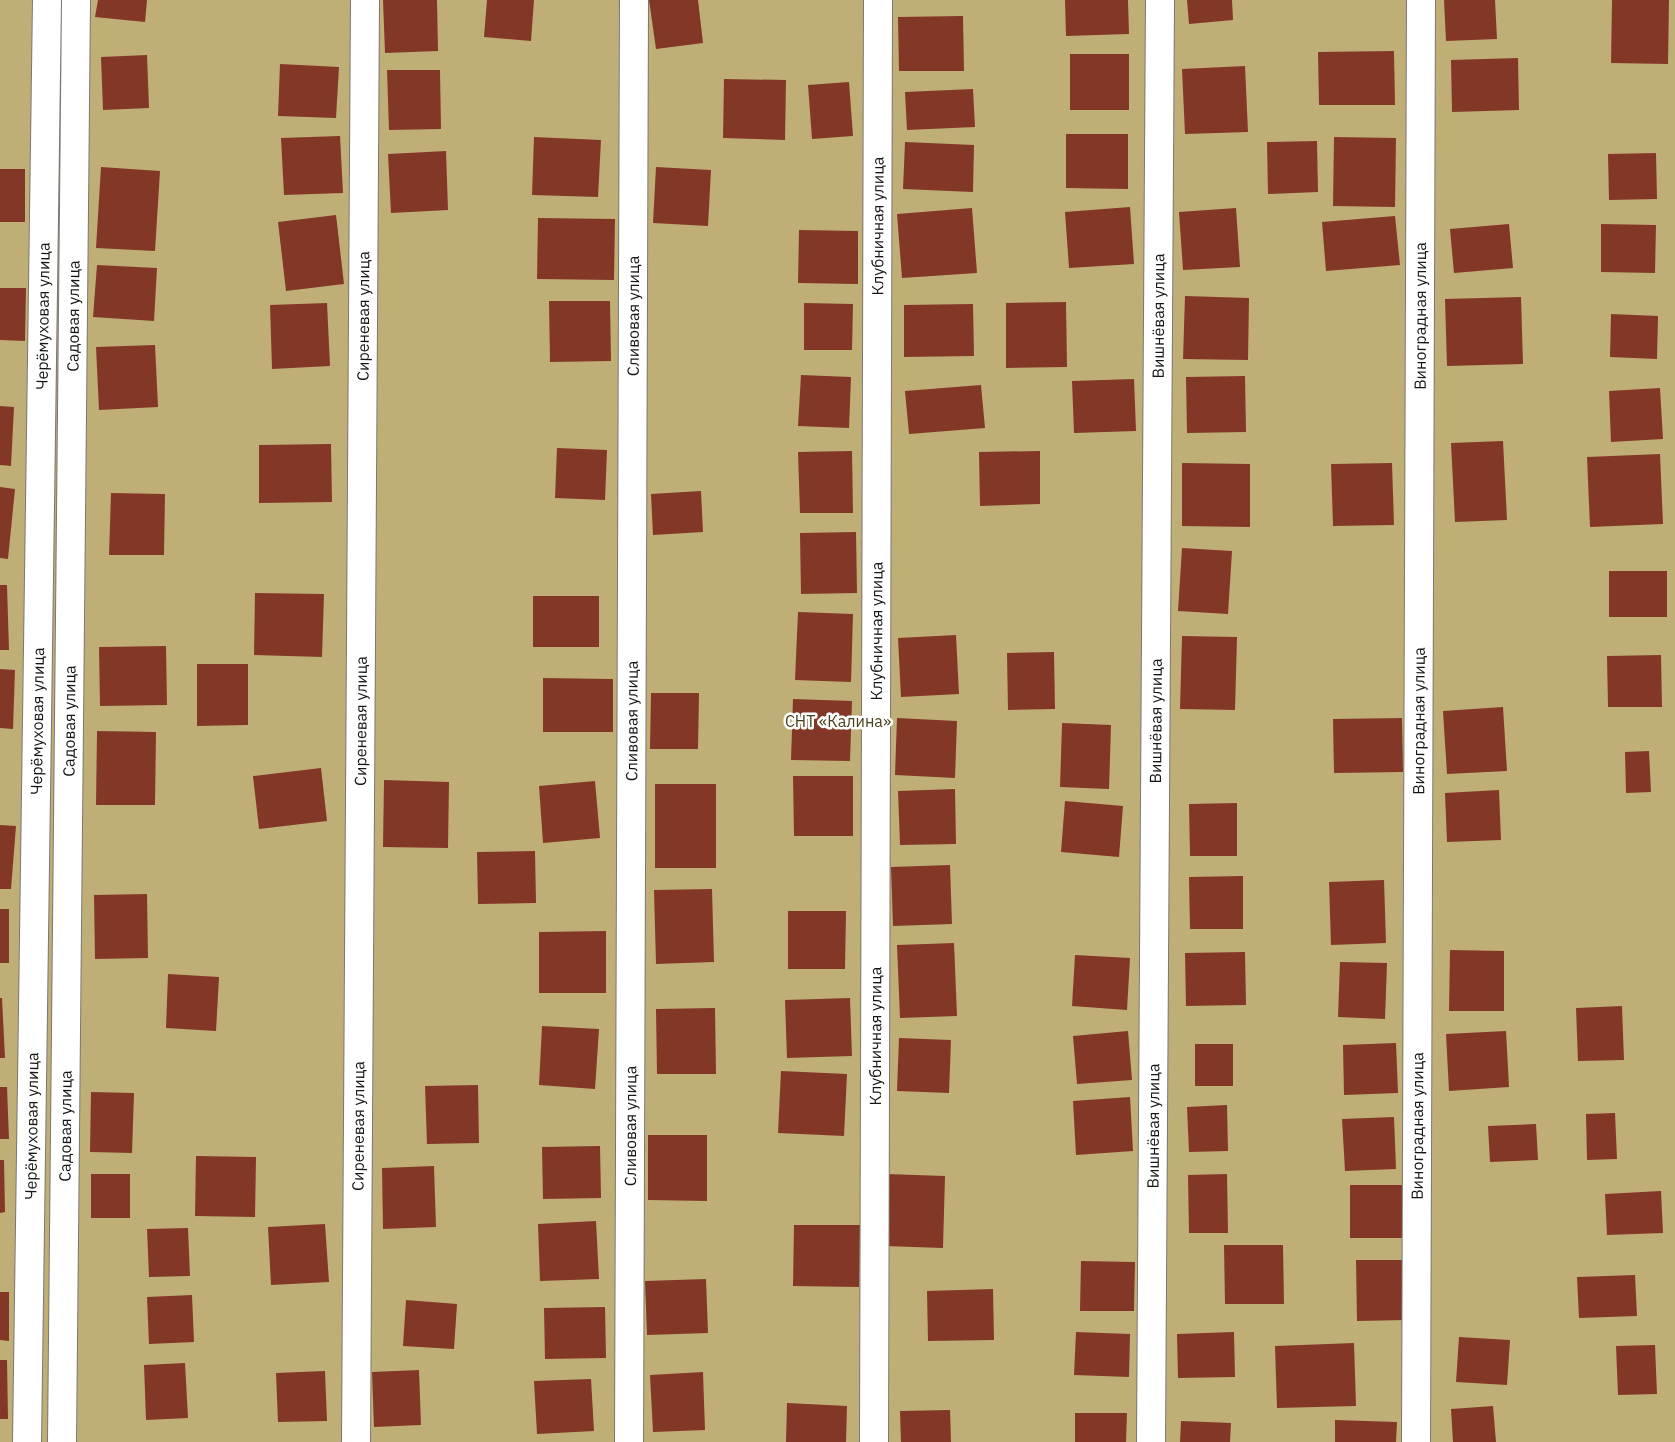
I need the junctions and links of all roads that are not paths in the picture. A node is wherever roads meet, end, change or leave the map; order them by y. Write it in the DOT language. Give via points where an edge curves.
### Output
graph roads {
  1 [pos="47,0"];
  2 [pos="76,0"];
  3 [pos="365,0"];
  4 [pos="634,0"];
  5 [pos="878,0"];
  6 [pos="1160,0"];
  7 [pos="1421,0"];
  8 [pos="27,1442"];
  9 [pos="62,1442"];
  10 [pos="356,1442"];
  11 [pos="629,1442"];
  12 [pos="874,1442"];
  13 [pos="1151,1442"];
  14 [pos="1416,1442"];
  1 -- 8 [label="street, Черёмуховая улица"];
  2 -- 9 [label="street, Садовая улица"];
  3 -- 10 [label="street, Сиреневая улица"];
  4 -- 11 [label="street, Сливовая улица"];
  5 -- 12 [label="street, Клубничная улица"];
  6 -- 13 [label="street, Вишнёвая улица"];
  7 -- 14 [label="street, Виноградная улица"];
}
